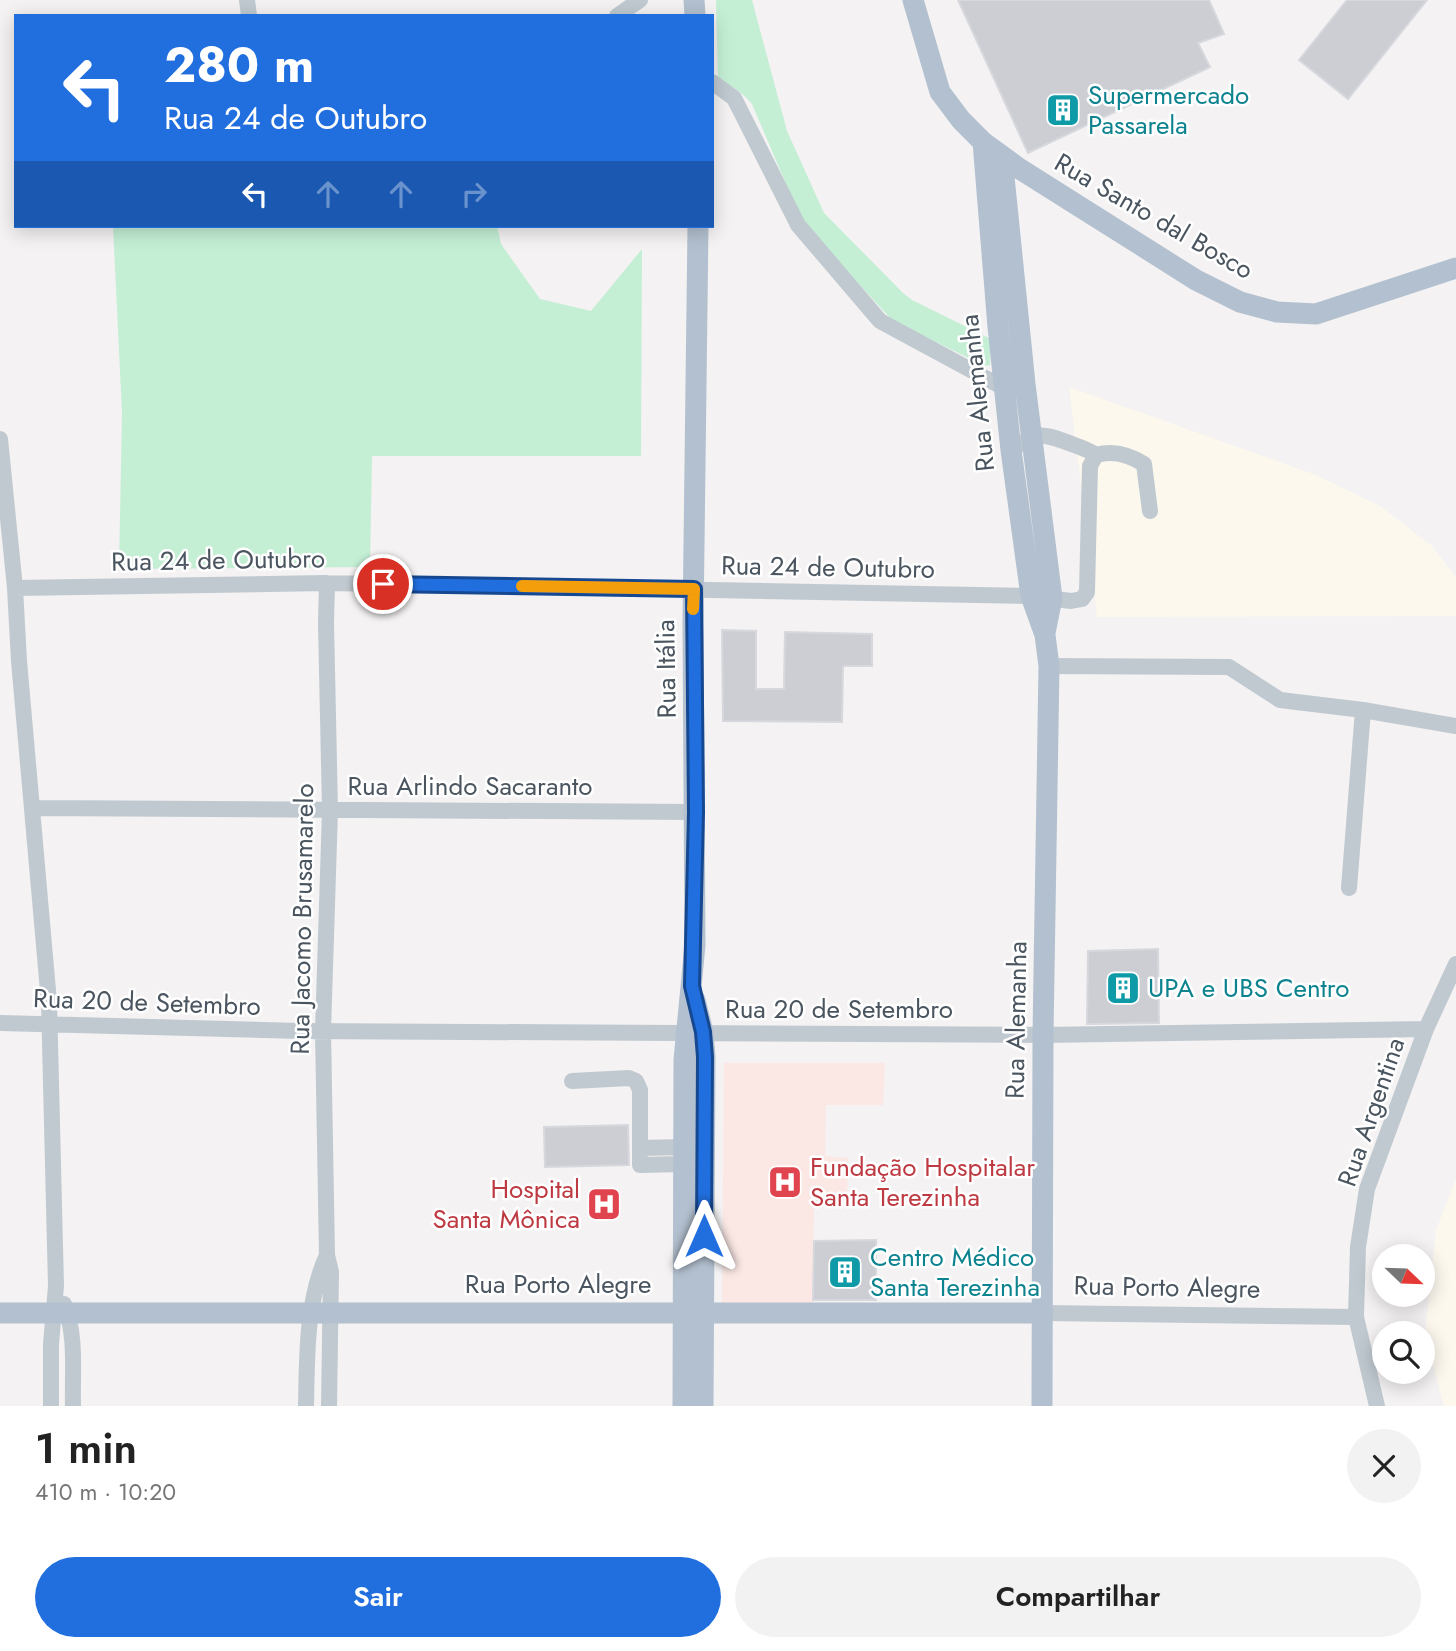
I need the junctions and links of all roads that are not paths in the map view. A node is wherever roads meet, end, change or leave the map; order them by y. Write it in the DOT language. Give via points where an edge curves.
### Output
graph roads {
  1 [pos="640,0"];
  2 [pos="914,0"];
  3 [pos="620,14"];
  4 [pos="714,83"];
  5 [pos="992,150"];
  6 [pos="698,228"];
  7 [pos="1456,268"];
  8 [pos="1004,388"];
  9 [pos="1032,436"];
  10 [pos="0,439"];
  11 [pos="1011,450"];
  12 [pos="1096,455"];
  13 [pos="1150,512"];
  14 [pos="327,583"];
  15 [pos="15,588"];
  16 [pos="694,589"];
  17 [pos="1042,597"];
  18 [pos="1049,666"];
  19 [pos="1363,710"];
  20 [pos="1456,726"];
  21 [pos="33,808"];
  22 [pos="330,810"];
  23 [pos="696,812"];
  24 [pos="1349,888"];
  25 [pos="1456,964"];
  26 [pos="0,1023"];
  27 [pos="50,1024"];
  28 [pos="1426,1029"];
  29 [pos="323,1031"];
  30 [pos="694,1033"];
  31 [pos="1043,1035"];
  32 [pos="572,1081"];
  33 [pos="640,1148"];
  34 [pos="684,1155"];
  35 [pos="321,1312"];
  36 [pos="694,1312"];
  37 [pos="0,1313"];
  38 [pos="1042,1313"];
  39 [pos="61,1314"];
  40 [pos="1356,1317"];
  41 [pos="51,1406"];
  42 [pos="73,1406"];
  43 [pos="306,1406"];
  44 [pos="329,1406"];
  45 [pos="683,1406"];
  46 [pos="703,1406"];
  47 [pos="1042,1406"];
  48 [pos="1377,1406"];
  1 -- 3 [label="street"];
  2 -- 5 [label="main road, Rua Santo dal Bosco" via="940,92"];
  4 -- 8 [label="street" via="734,98 798,225 880,321"];
  5 -- 7 [label="main road, Rua Santo dal Bosco" via="1196,280 1240,302 1277,312 1316,314"];
  5 -- 8 [label="main road, Rua Alemanha"];
  5 -- 9 [label="main road, Rua Alemanha"];
  6 -- 16 [label="main road, Rua Itália"];
  8 -- 11 [label="main road, Rua Alemanha"];
  9 -- 11 [label="street"];
  9 -- 12 [label="street" via="1046,434"];
  9 -- 17 [label="main road, Rua Alemanha"];
  10 -- 15 [label="street"];
  11 -- 17 [label="main road, Rua Alemanha"];
  12 -- 13 [label="street" via="1109,451 1144,464"];
  12 -- 17 [label="street, Rua 24 de Outubro" via="1090,466 1087,592 1082,599 1071,601"];
  14 -- 15 [label="street, Rua 24 de Outubro"];
  14 -- 16 [label="street, Rua 24 de Outubro"];
  14 -- 22 [label="street, Rua Jacomo Brusamarelo"];
  15 -- 21 [label="street"];
  16 -- 17 [label="street, Rua 24 de Outubro"];
  16 -- 23 [label="main road, Rua Itália"];
  17 -- 18 [label="main road, Rua Alemanha"];
  18 -- 19 [label="street" via="1229,667 1280,700"];
  18 -- 31 [label="main road, Rua Alemanha"];
  19 -- 20 [label="street"];
  19 -- 24 [label="street"];
  21 -- 22 [label="street, Rua Arlindo Sacaranto"];
  21 -- 27 [label="street"];
  22 -- 23 [label="street, Rua Arlindo Sacaranto"];
  22 -- 29 [label="street, Rua Jacomo Brusamarelo"];
  23 -- 30 [label="main road, Rua Itália"];
  25 -- 28 [label="street, Rua Argentina"];
  26 -- 27 [label="street, Rua 20 de Setembro"];
  27 -- 29 [label="street, Rua 20 de Setembro"];
  27 -- 39 [label="street" via="56,1286"];
  28 -- 31 [label="street, Rua 20 de Setembro"];
  28 -- 40 [label="street, Rua Argentina" via="1367,1189 1358,1247"];
  29 -- 30 [label="street, Rua 20 de Setembro"];
  29 -- 35 [label="street, Rua Jacomo Brusamarelo" via="331,1272"];
  30 -- 31 [label="street, Rua 20 de Setembro"];
  30 -- 34 [label="main road, Rua Itália"];
  30 -- 36 [label="main road, Rua Itália" via="705,1057"];
  31 -- 38 [label="main road, Rua Alemanha"];
  32 -- 33 [label="street" via="629,1077 636,1081"];
  33 -- 34 [label="street"];
  33 -- 34 [label="street" via="640,1165"];
  34 -- 36 [label="main road, Rua Itália"];
  35 -- 36 [label="main road, Rua Porto Alegre"];
  35 -- 39 [label="main road, Rua Porto Alegre"];
  35 -- 43 [label="street" via="308,1347"];
  35 -- 44 [label="street"];
  36 -- 38 [label="main road, Rua Porto Alegre"];
  36 -- 45 [label="main road, Rua Itália"];
  36 -- 46 [label="main road, Rua Itália"];
  37 -- 39 [label="main road, Rua Porto Alegre"];
  38 -- 40 [label="street, Rua Porto Alegre"];
  38 -- 47 [label="main road, Rua Alemanha"];
  39 -- 41 [label="street"];
  39 -- 42 [label="street" via="72,1342"];
  40 -- 48 [label="street, Rua Argentina"];
}
